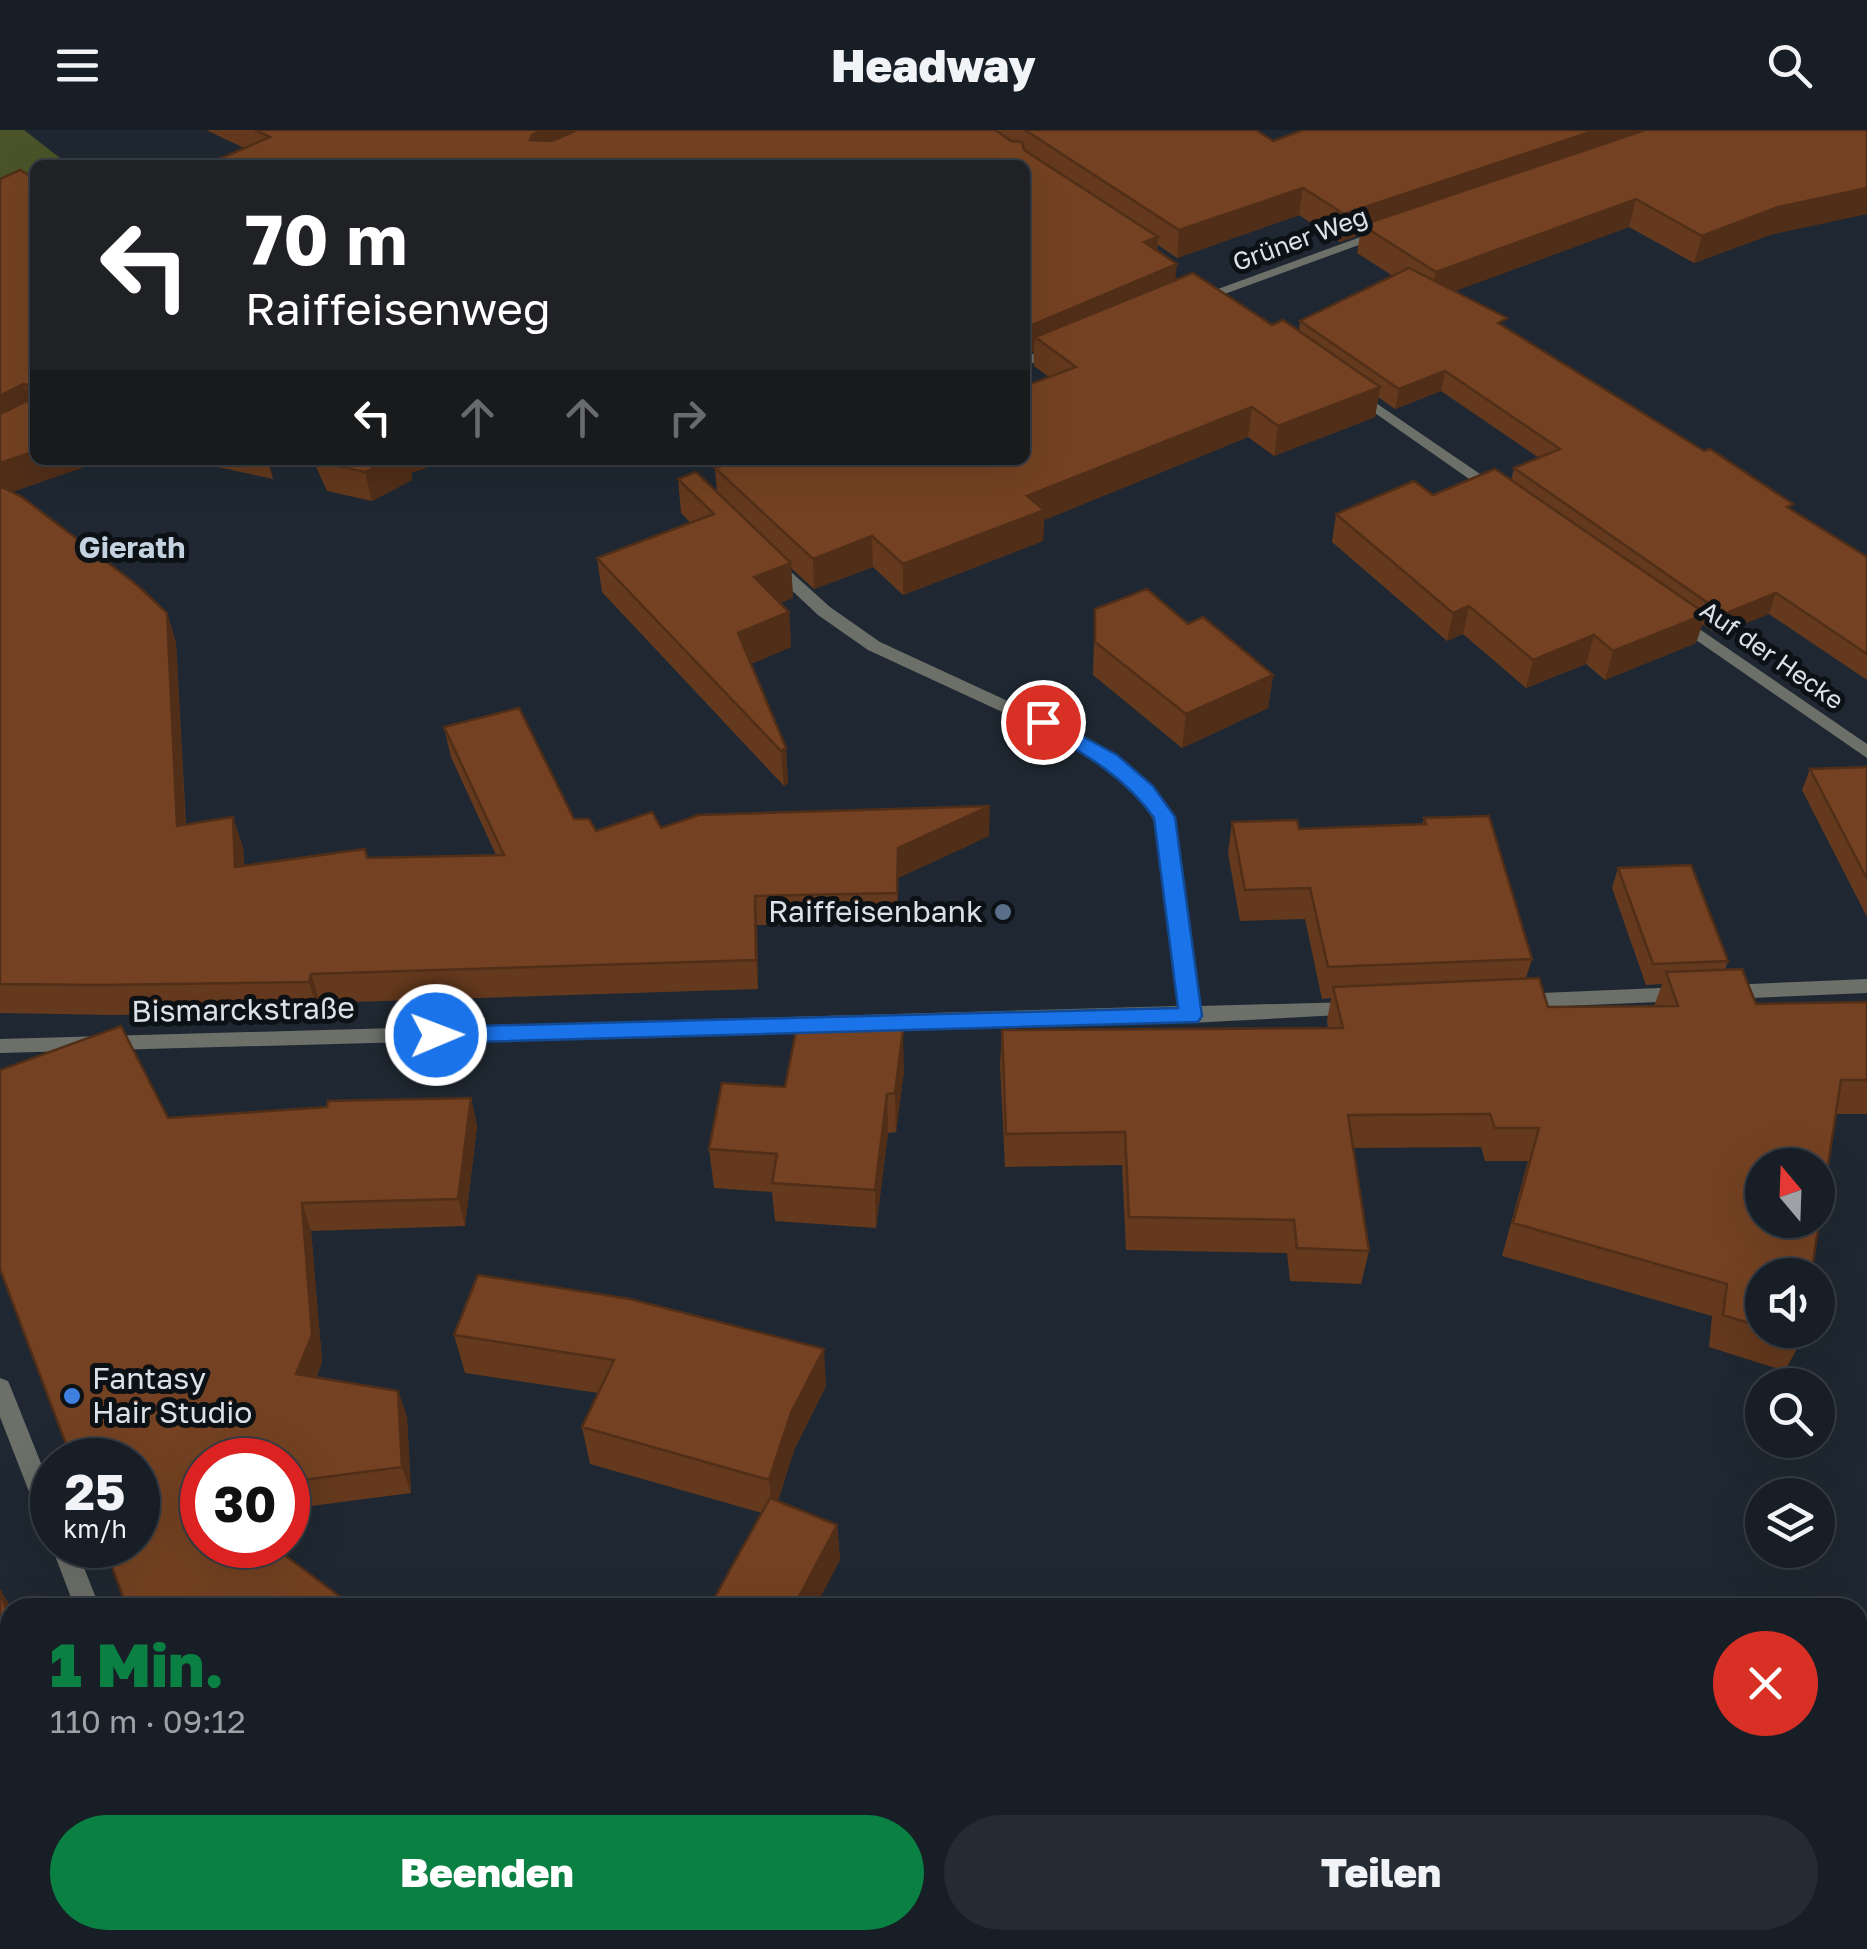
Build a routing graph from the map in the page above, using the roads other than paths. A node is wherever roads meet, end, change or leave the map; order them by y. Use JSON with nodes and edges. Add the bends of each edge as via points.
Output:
{"nodes":[{"id":1,"x":1398,"y":228,"type":"edge"},
{"id":2,"x":1210,"y":290,"type":"junction"},
{"id":3,"x":1188,"y":295,"type":"edge"},
{"id":4,"x":1231,"y":305,"type":"edge"},
{"id":5,"x":1079,"y":340,"type":"edge"},
{"id":6,"x":1030,"y":360,"type":"edge"},
{"id":7,"x":1345,"y":385,"type":"edge"},
{"id":8,"x":1508,"y":500,"type":"edge"},
{"id":9,"x":764,"y":556,"type":"edge"},
{"id":10,"x":1655,"y":603,"type":"edge"},
{"id":11,"x":1867,"y":752,"type":"edge"},
{"id":12,"x":1867,"y":986,"type":"edge"},
{"id":13,"x":1509,"y":1002,"type":"edge"},
{"id":14,"x":1370,"y":1008,"type":"edge"},
{"id":15,"x":1190,"y":1016,"type":"junction"},
{"id":16,"x":0,"y":1046,"type":"edge"},
{"id":17,"x":0,"y":1388,"type":"edge"},
{"id":18,"x":30,"y":1464,"type":"edge"},
{"id":19,"x":72,"y":1568,"type":"edge"},
{"id":20,"x":84,"y":1598,"type":"edge"}],
"edges":[{"from":1,"to":2,"type":"street","name":"Grüner Weg"},
{"from":2,"to":3,"type":"street"},
{"from":2,"to":4,"type":"street"},
{"from":5,"to":6,"type":"street"},
{"from":7,"to":8,"type":"street"},
{"from":9,"to":15,"type":"street","via":[[874,646],[1068,734],[1146,791],[1168,830]]},
{"from":10,"to":11,"type":"street","name":"Auf der Hecke"},
{"from":12,"to":13,"type":"street"},
{"from":14,"to":15,"type":"street","name":"Bismarckstraße"},
{"from":15,"to":16,"type":"street","name":"Bismarckstraße"},
{"from":17,"to":18,"type":"street"},
{"from":19,"to":20,"type":"street"}]}
